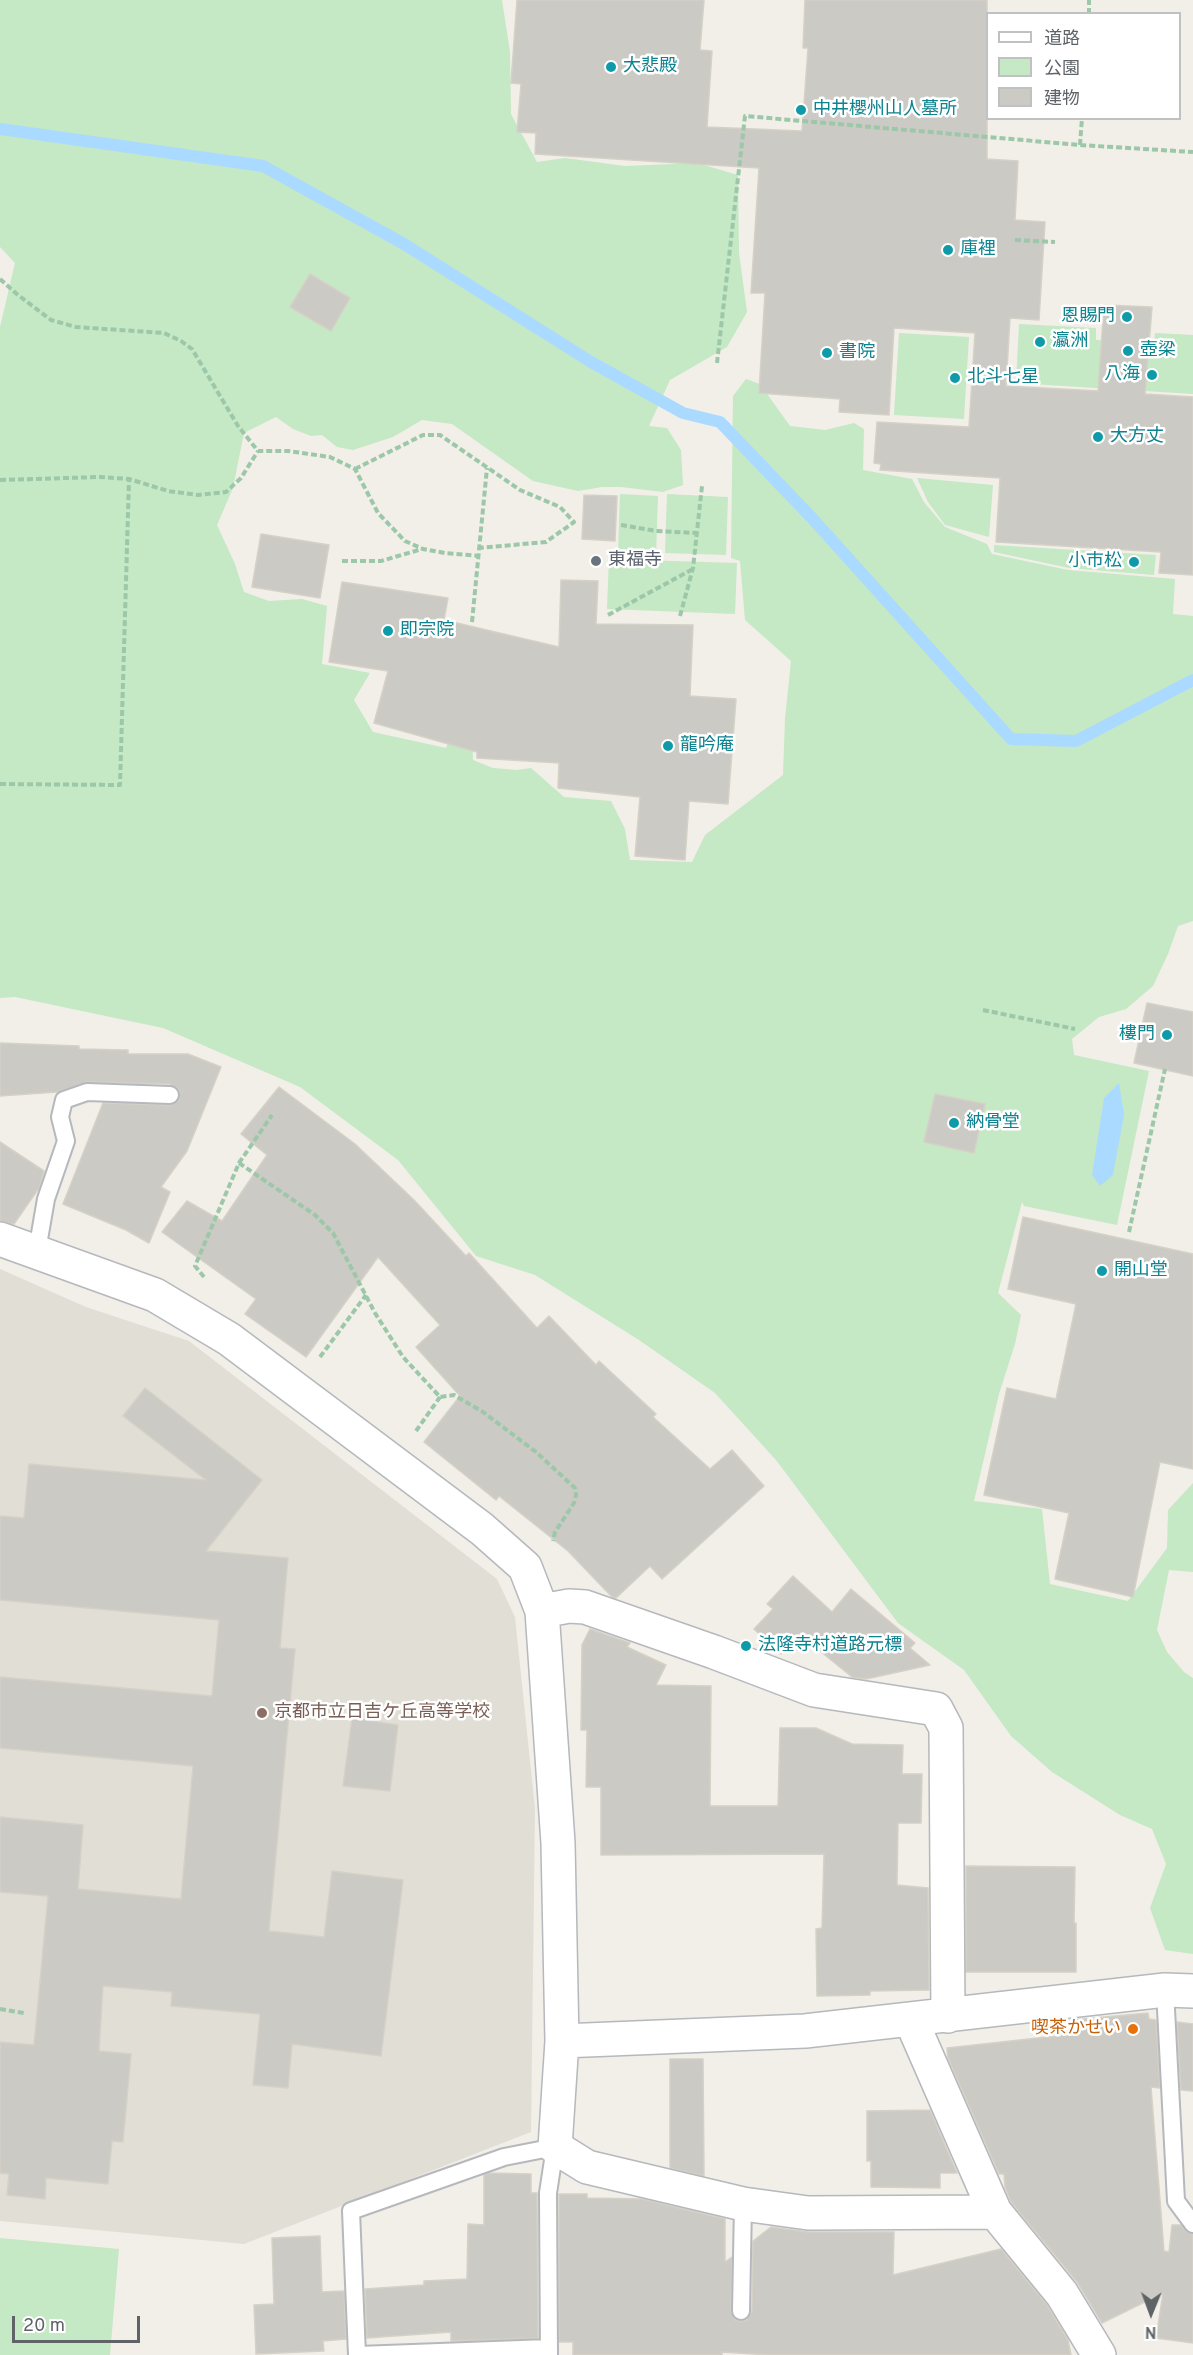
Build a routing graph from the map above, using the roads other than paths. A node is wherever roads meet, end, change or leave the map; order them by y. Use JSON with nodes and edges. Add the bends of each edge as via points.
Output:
{"nodes":[{"id":1,"x":170,"y":1095,"type":"dead end"},
{"id":2,"x":0,"y":1239,"type":"edge"},
{"id":3,"x":37,"y":1251,"type":"junction"},
{"id":4,"x":542,"y":1611,"type":"junction"},
{"id":5,"x":1179,"y":1991,"type":"edge"},
{"id":6,"x":948,"y":2016,"type":"junction"},
{"id":7,"x":910,"y":2020,"type":"junction"},
{"id":8,"x":562,"y":2041,"type":"junction"},
{"id":9,"x":555,"y":2147,"type":"junction"},
{"id":10,"x":743,"y":2204,"type":"junction"},
{"id":11,"x":995,"y":2212,"type":"junction"},
{"id":12,"x":1193,"y":2224,"type":"edge"},
{"id":13,"x":741,"y":2311,"type":"dead end"},
{"id":14,"x":548,"y":2351,"type":"edge"},
{"id":15,"x":357,"y":2355,"type":"edge"},
{"id":16,"x":1099,"y":2355,"type":"edge"}],
"edges":[{"from":1,"to":3,"type":"lane","via":[[87,1092],[64,1100],[60,1117],[66,1141],[46,1199]]},
{"from":2,"to":3,"type":"street"},
{"from":3,"to":4,"type":"street","via":[[155,1295],[229,1339],[482,1529],[525,1567]]},
{"from":4,"to":6,"type":"street","via":[[585,1607],[814,1689],[936,1709],[946,1728]]},
{"from":4,"to":8,"type":"street","via":[[558,1843]]},
{"from":5,"to":6,"type":"street"},
{"from":5,"to":12,"type":"lane","via":[[1176,2202]]},
{"from":6,"to":7,"type":"street"},
{"from":7,"to":8,"type":"street","via":[[805,2031]]},
{"from":7,"to":11,"type":"street"},
{"from":8,"to":9,"type":"street"},
{"from":9,"to":10,"type":"street","via":[[587,2167]]},
{"from":9,"to":14,"type":"lane","via":[[548,2193]]},
{"from":9,"to":15,"type":"lane","via":[[504,2157],[351,2211]]},
{"from":10,"to":11,"type":"street","via":[[808,2213]]},
{"from":10,"to":13,"type":"lane"},
{"from":11,"to":16,"type":"street","via":[[1062,2294]]},
{"from":14,"to":15,"type":"lane"}]}
